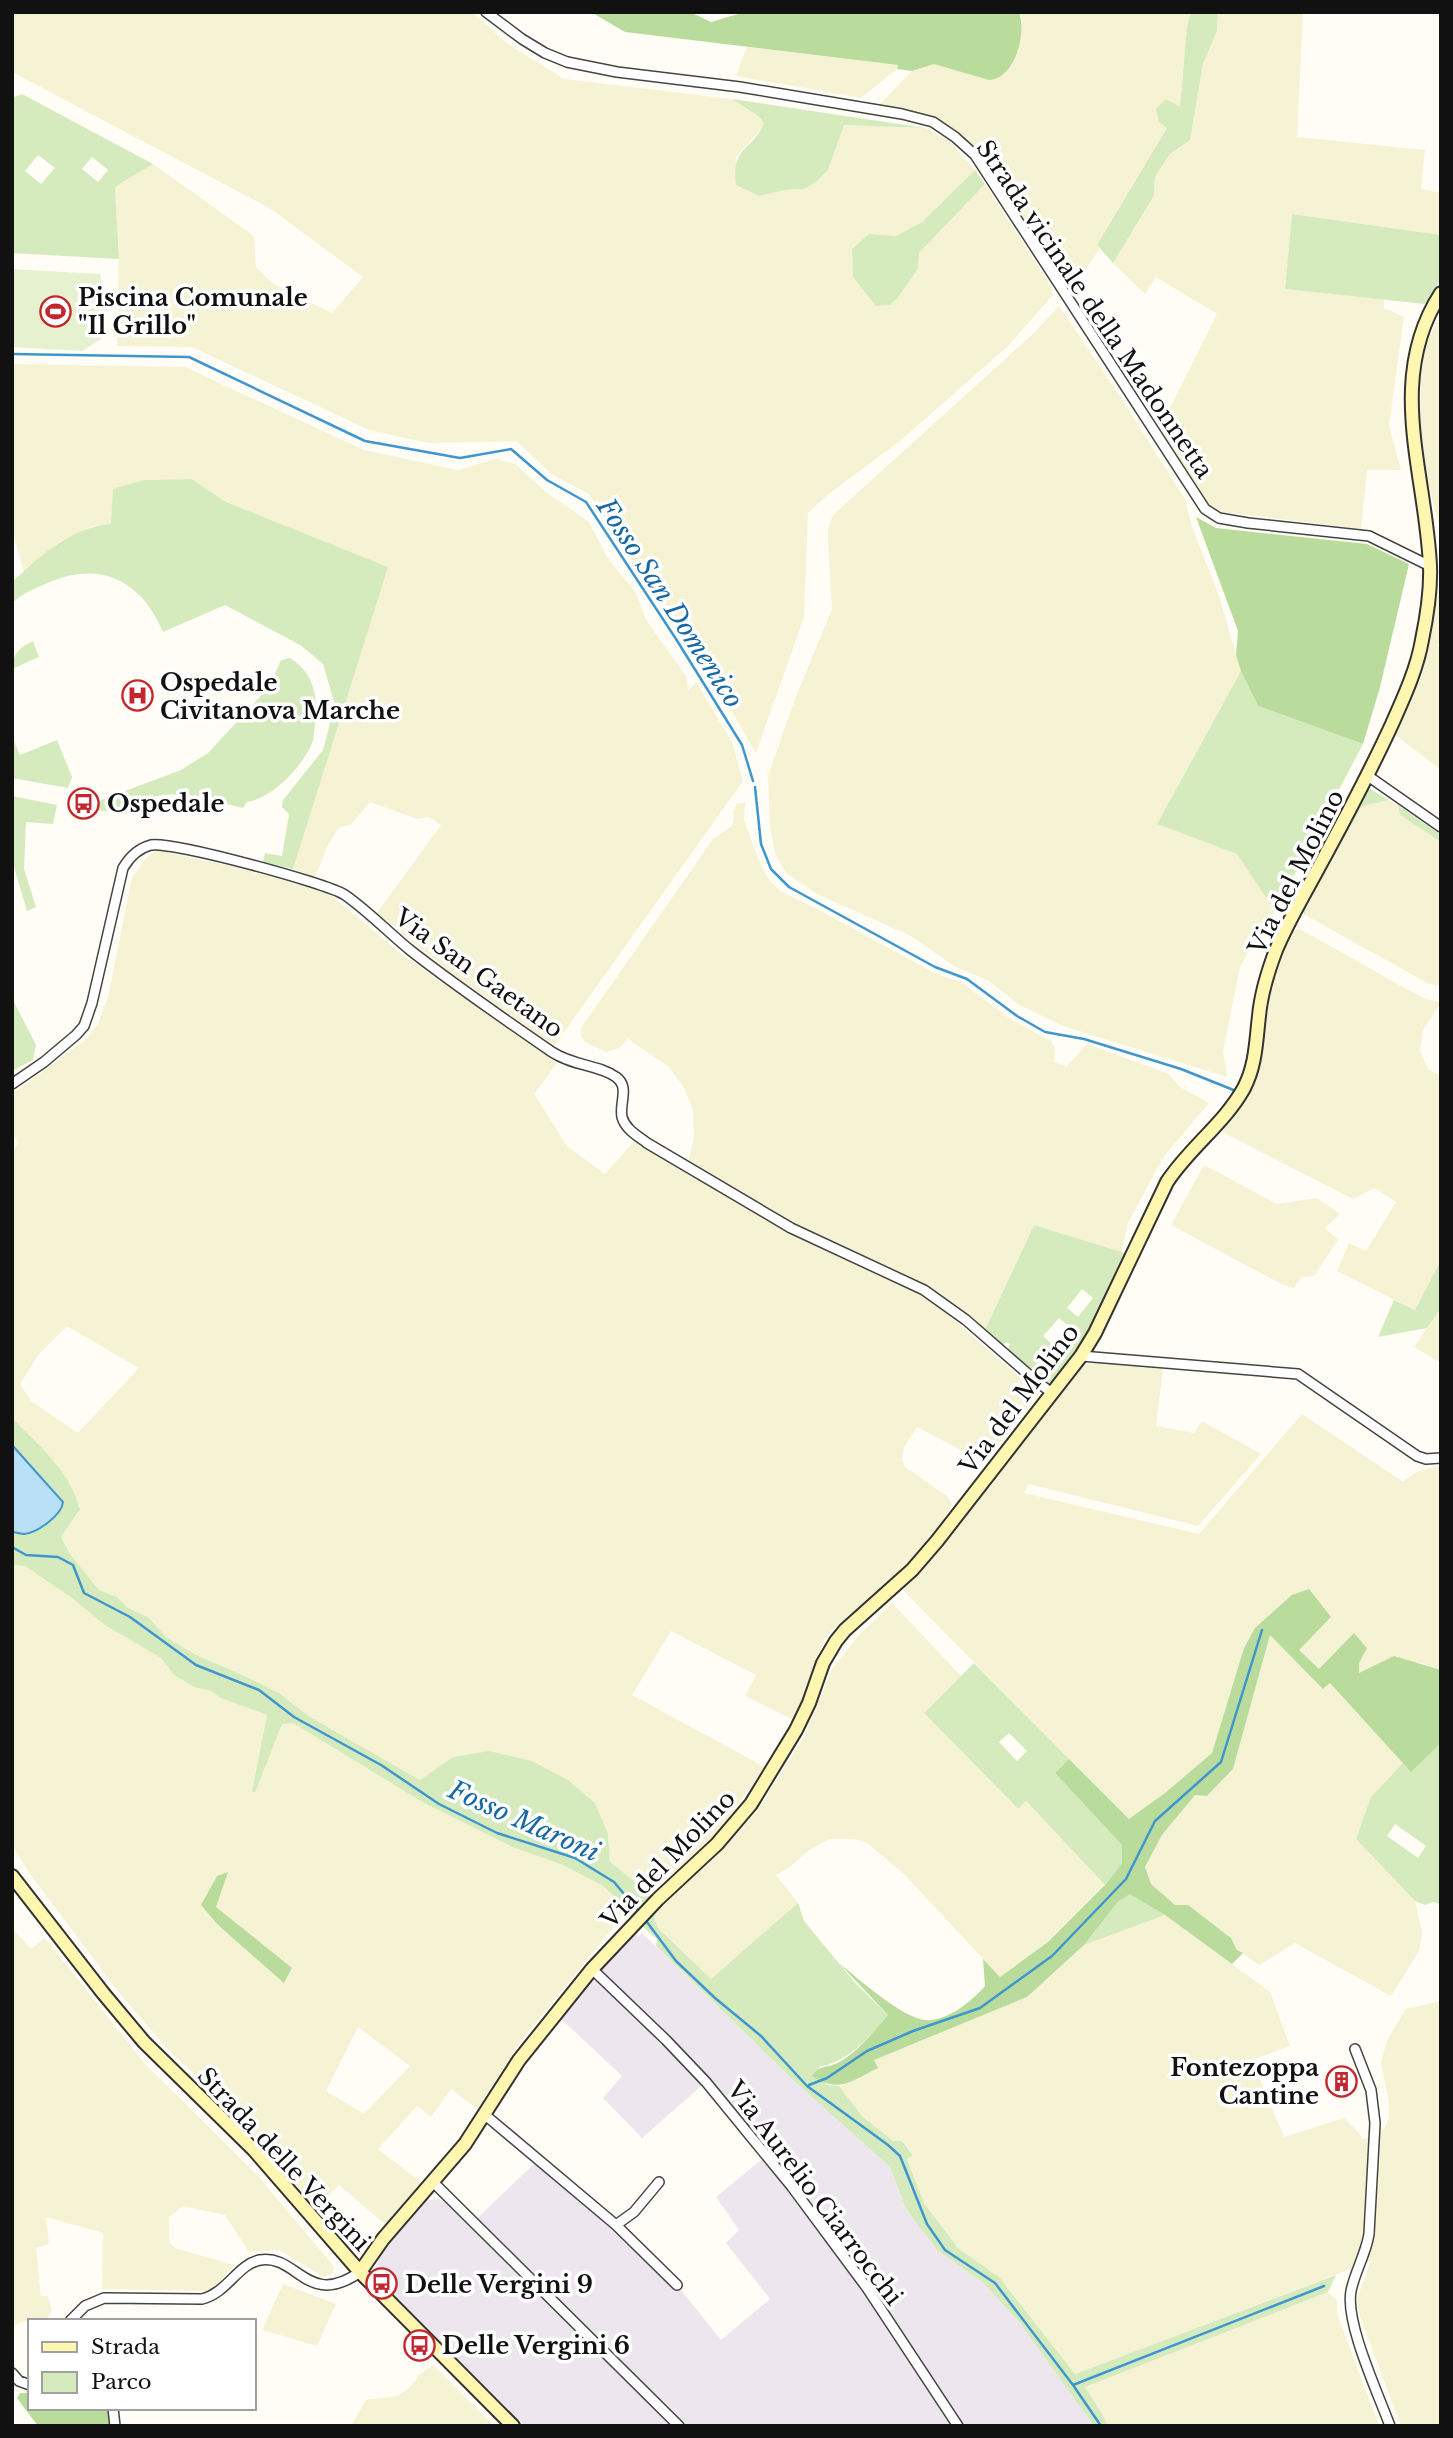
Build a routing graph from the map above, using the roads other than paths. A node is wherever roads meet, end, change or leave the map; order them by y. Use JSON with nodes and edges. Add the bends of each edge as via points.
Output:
{"nodes":[{"id":1,"x":486,"y":12,"type":"edge"},
{"id":2,"x":1441,"y":293,"type":"edge"},
{"id":3,"x":1430,"y":566,"type":"junction"},
{"id":4,"x":1368,"y":776,"type":"junction"},
{"id":5,"x":1441,"y":827,"type":"edge"},
{"id":6,"x":12,"y":1084,"type":"edge"},
{"id":7,"x":1081,"y":1356,"type":"junction"},
{"id":8,"x":1052,"y":1393,"type":"junction"},
{"id":9,"x":1441,"y":1458,"type":"edge"},
{"id":10,"x":12,"y":1876,"type":"edge"},
{"id":11,"x":592,"y":1969,"type":"junction"},
{"id":12,"x":1355,"y":2049,"type":"dead end"},
{"id":13,"x":484,"y":2114,"type":"junction"},
{"id":14,"x":433,"y":2182,"type":"junction"},
{"id":15,"x":659,"y":2182,"type":"dead end"},
{"id":16,"x":616,"y":2225,"type":"junction"},
{"id":17,"x":360,"y":2273,"type":"junction"},
{"id":18,"x":677,"y":2285,"type":"dead end"},
{"id":19,"x":72,"y":2319,"type":"edge"},
{"id":20,"x":12,"y":2373,"type":"edge"},
{"id":21,"x":28,"y":2384,"type":"edge"},
{"id":22,"x":513,"y":2426,"type":"edge"},
{"id":23,"x":678,"y":2426,"type":"edge"},
{"id":24,"x":958,"y":2426,"type":"edge"},
{"id":25,"x":1390,"y":2426,"type":"edge"}],
"edges":[{"from":1,"to":3,"type":"street","name":"Strada vicinale della Madonnetta","via":[[545,53],[590,68],[740,87],[933,122],[975,155],[1205,509],[1219,518],[1248,523],[1369,536]]},
{"from":2,"to":3,"type":"street","name":"Via del Molino","via":[[1415,349],[1411,379]]},
{"from":3,"to":4,"type":"street","name":"Via del Molino","via":[[1422,643]]},
{"from":4,"to":5,"type":"street"},
{"from":4,"to":7,"type":"street","name":"Via del Molino","via":[[1277,948],[1264,990],[1253,1065],[1244,1086],[1224,1118],[1181,1161],[1167,1182]]},
{"from":6,"to":8,"type":"street","name":"Via San Gaetano","via":[[84,1026],[124,868],[141,850],[159,845],[324,884],[345,895],[485,1006],[560,1057],[617,1078],[623,1088],[622,1116],[647,1143],[791,1228],[924,1290]]},
{"from":7,"to":8,"type":"street","name":"Via del Molino"},
{"from":7,"to":9,"type":"street","via":[[1298,1374],[1417,1455]]},
{"from":8,"to":11,"type":"street","name":"Via del Molino","via":[[912,1570],[835,1641],[796,1730],[751,1804]]},
{"from":10,"to":17,"type":"street","name":"Strada delle Vergini","via":[[123,2019],[254,2150]]},
{"from":11,"to":13,"type":"street","name":"Via del Molino","via":[[519,2060]]},
{"from":11,"to":24,"type":"street","name":"Via Aurelio Ciarrocchi","via":[[706,2082],[792,2186],[867,2288]]},
{"from":12,"to":25,"type":"street","via":[[1371,2090],[1376,2137],[1369,2234],[1349,2307]]},
{"from":13,"to":14,"type":"street","name":"Via del Molino"},
{"from":13,"to":16,"type":"street"},
{"from":14,"to":17,"type":"street","name":"Via del Molino"},
{"from":14,"to":23,"type":"street"},
{"from":15,"to":16,"type":"street"},
{"from":16,"to":18,"type":"street"},
{"from":17,"to":19,"type":"street","via":[[342,2283],[317,2284],[283,2265],[259,2260],[212,2297],[104,2298],[85,2306]]},
{"from":17,"to":22,"type":"street","name":"Strada delle Vergini"},
{"from":20,"to":21,"type":"street"}]}
